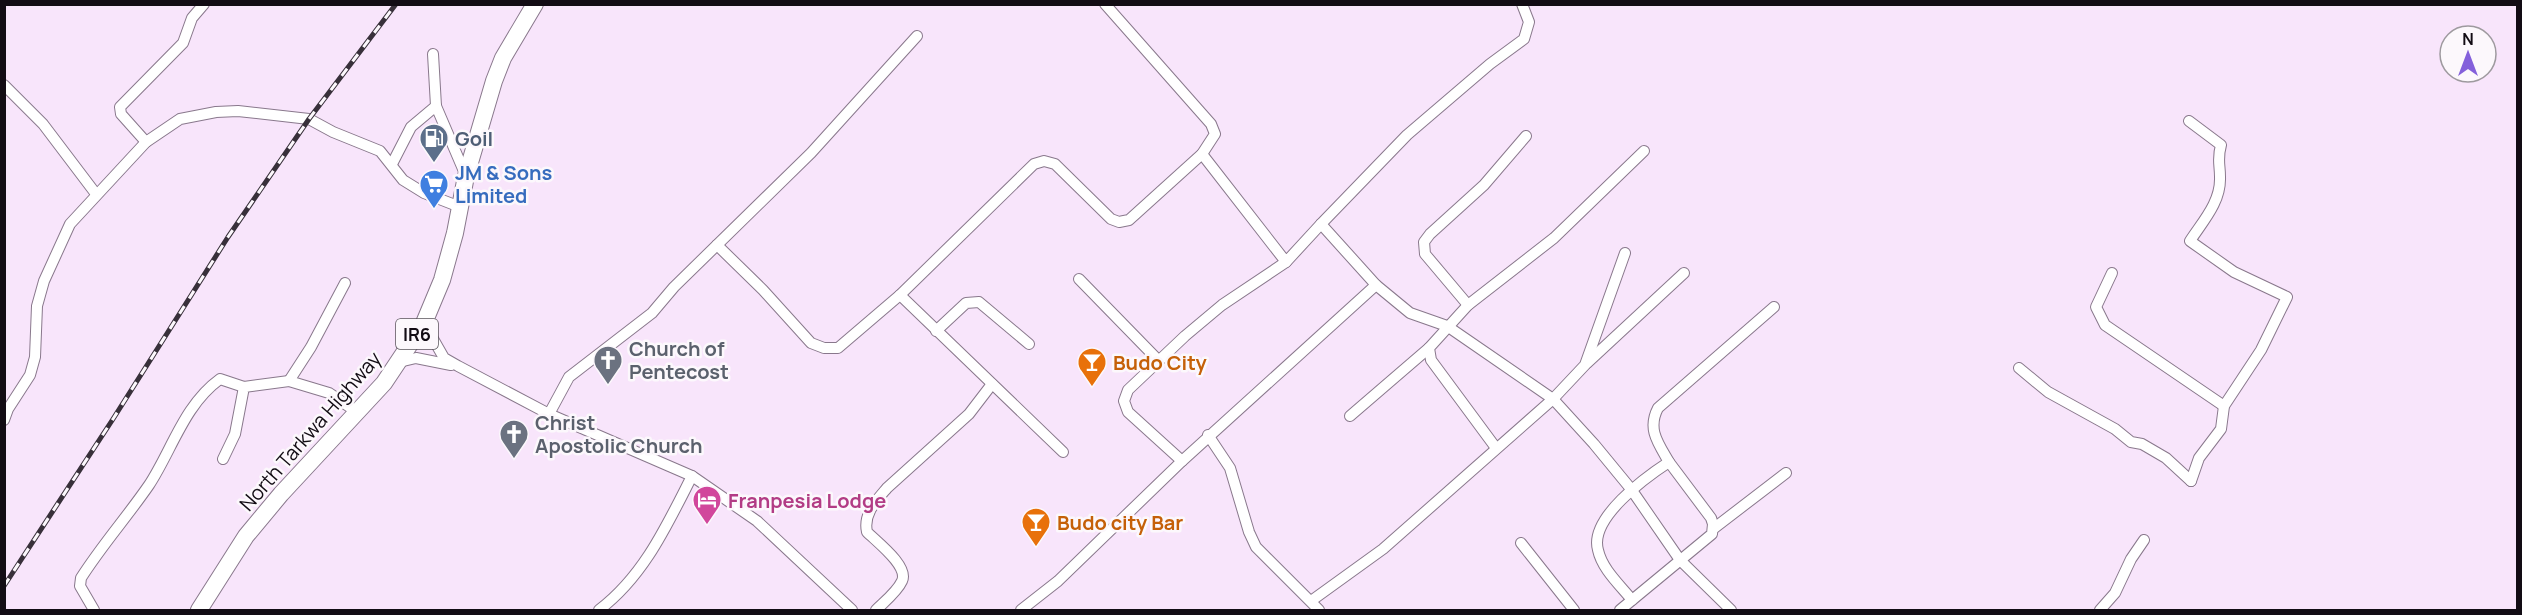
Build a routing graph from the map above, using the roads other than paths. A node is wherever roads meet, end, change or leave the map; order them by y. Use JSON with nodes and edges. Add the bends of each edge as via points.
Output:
{"nodes":[{"id":1,"x":204,"y":4,"type":"edge"},
{"id":2,"x":535,"y":4,"type":"edge"},
{"id":3,"x":1106,"y":4,"type":"edge"},
{"id":4,"x":1522,"y":4,"type":"edge"},
{"id":5,"x":918,"y":36,"type":"dead end"},
{"id":6,"x":433,"y":54,"type":"dead end"},
{"id":7,"x":4,"y":85,"type":"edge"},
{"id":8,"x":436,"y":106,"type":"junction"},
{"id":9,"x":2189,"y":121,"type":"dead end"},
{"id":10,"x":1526,"y":136,"type":"dead end"},
{"id":11,"x":146,"y":142,"type":"junction"},
{"id":12,"x":1644,"y":151,"type":"dead end"},
{"id":13,"x":1202,"y":154,"type":"junction"},
{"id":14,"x":392,"y":164,"type":"junction"},
{"id":15,"x":466,"y":176,"type":"junction"},
{"id":16,"x":96,"y":194,"type":"junction"},
{"id":17,"x":460,"y":207,"type":"junction"},
{"id":18,"x":1321,"y":224,"type":"junction"},
{"id":19,"x":717,"y":245,"type":"junction"},
{"id":20,"x":1626,"y":253,"type":"dead end"},
{"id":21,"x":1286,"y":262,"type":"junction"},
{"id":22,"x":1684,"y":273,"type":"dead end"},
{"id":23,"x":2112,"y":273,"type":"dead end"},
{"id":24,"x":1079,"y":279,"type":"dead end"},
{"id":25,"x":345,"y":283,"type":"dead end"},
{"id":26,"x":1376,"y":285,"type":"junction"},
{"id":27,"x":900,"y":296,"type":"junction"},
{"id":28,"x":1468,"y":305,"type":"junction"},
{"id":29,"x":1774,"y":307,"type":"dead end"},
{"id":30,"x":424,"y":323,"type":"junction"},
{"id":31,"x":1447,"y":326,"type":"junction"},
{"id":32,"x":936,"y":330,"type":"junction"},
{"id":33,"x":1029,"y":344,"type":"dead end"},
{"id":34,"x":1429,"y":348,"type":"junction"},
{"id":35,"x":1159,"y":361,"type":"junction"},
{"id":36,"x":399,"y":362,"type":"junction"},
{"id":37,"x":1585,"y":365,"type":"junction"},
{"id":38,"x":458,"y":366,"type":"junction"},
{"id":39,"x":2019,"y":368,"type":"dead end"},
{"id":40,"x":289,"y":381,"type":"junction"},
{"id":41,"x":992,"y":384,"type":"junction"},
{"id":42,"x":244,"y":387,"type":"junction"},
{"id":43,"x":1553,"y":399,"type":"junction"},
{"id":44,"x":2224,"y":406,"type":"junction"},
{"id":45,"x":357,"y":412,"type":"junction"},
{"id":46,"x":549,"y":414,"type":"junction"},
{"id":47,"x":1350,"y":416,"type":"dead end"},
{"id":48,"x":4,"y":420,"type":"edge"},
{"id":49,"x":1208,"y":435,"type":"junction"},
{"id":50,"x":1496,"y":448,"type":"junction"},
{"id":51,"x":1063,"y":452,"type":"dead end"},
{"id":52,"x":223,"y":459,"type":"dead end"},
{"id":53,"x":1182,"y":461,"type":"junction"},
{"id":54,"x":1669,"y":462,"type":"junction"},
{"id":55,"x":1786,"y":473,"type":"dead end"},
{"id":56,"x":692,"y":476,"type":"junction"},
{"id":57,"x":1631,"y":489,"type":"junction"},
{"id":58,"x":1713,"y":529,"type":"junction"},
{"id":59,"x":2144,"y":540,"type":"dead end"},
{"id":60,"x":1521,"y":543,"type":"dead end"},
{"id":61,"x":1680,"y":560,"type":"junction"},
{"id":62,"x":1632,"y":600,"type":"junction"},
{"id":63,"x":1311,"y":601,"type":"junction"},
{"id":64,"x":94,"y":610,"type":"edge"},
{"id":65,"x":200,"y":610,"type":"edge"},
{"id":66,"x":599,"y":610,"type":"edge"},
{"id":67,"x":852,"y":610,"type":"edge"},
{"id":68,"x":876,"y":610,"type":"edge"},
{"id":69,"x":1021,"y":610,"type":"edge"},
{"id":70,"x":1319,"y":610,"type":"edge"},
{"id":71,"x":1574,"y":610,"type":"edge"},
{"id":72,"x":1620,"y":610,"type":"edge"},
{"id":73,"x":1731,"y":610,"type":"edge"},
{"id":74,"x":2100,"y":610,"type":"edge"}],
"edges":[{"from":1,"to":11,"type":"street","via":[[192,18],[183,43],[120,107],[121,114]]},
{"from":2,"to":15,"type":"main road","name":"North Tarkwa Highway","number":"IR6","via":[[503,58]]},
{"from":3,"to":13,"type":"street","via":[[1211,124],[1215,134]]},
{"from":4,"to":18,"type":"street","via":[[1529,22],[1524,39],[1407,135]]},
{"from":5,"to":19,"type":"street","via":[[811,153]]},
{"from":6,"to":8,"type":"street"},
{"from":7,"to":16,"type":"street","via":[[43,124]]},
{"from":8,"to":14,"type":"street","via":[[411,128]]},
{"from":8,"to":15,"type":"street"},
{"from":9,"to":44,"type":"street","via":[[2221,145],[2217,161],[2221,177],[2218,195],[2190,240],[2235,273],[2287,297],[2261,350]]},
{"from":10,"to":28,"type":"street","via":[[1484,185],[1424,242],[1425,254]]},
{"from":11,"to":14,"type":"street","via":[[180,119],[216,112],[300,116],[380,151]]},
{"from":11,"to":16,"type":"street"},
{"from":12,"to":28,"type":"street","via":[[1554,238]]},
{"from":13,"to":21,"type":"street"},
{"from":13,"to":27,"type":"street","via":[[1129,220],[1119,222],[1111,219],[1055,164],[1034,164]]},
{"from":14,"to":17,"type":"street","via":[[403,180]]},
{"from":15,"to":17,"type":"main road","name":"North Tarkwa Highway","number":"IR6"},
{"from":16,"to":48,"type":"street","via":[[70,224],[44,281],[37,306],[30,375]]},
{"from":17,"to":30,"type":"main road","name":"North Tarkwa Highway","number":"IR6","via":[[442,280]]},
{"from":18,"to":21,"type":"street"},
{"from":18,"to":26,"type":"street"},
{"from":19,"to":27,"type":"street","via":[[811,343],[824,348],[838,348]]},
{"from":19,"to":46,"type":"street","via":[[652,313],[568,377]]},
{"from":20,"to":37,"type":"street"},
{"from":21,"to":35,"type":"street","via":[[1222,305]]},
{"from":22,"to":37,"type":"street"},
{"from":23,"to":44,"type":"street","via":[[2096,307],[2105,325]]},
{"from":24,"to":35,"type":"street"},
{"from":25,"to":40,"type":"street"},
{"from":26,"to":31,"type":"street","via":[[1410,313]]},
{"from":26,"to":49,"type":"street"},
{"from":27,"to":32,"type":"street"},
{"from":28,"to":31,"type":"street"},
{"from":29,"to":54,"type":"street","via":[[1658,408],[1652,420],[1654,435]]},
{"from":30,"to":36,"type":"main road","name":"North Tarkwa Highway","number":"IR6"},
{"from":30,"to":38,"type":"street","via":[[444,358]]},
{"from":31,"to":34,"type":"street"},
{"from":31,"to":43,"type":"street"},
{"from":32,"to":33,"type":"street","via":[[966,303],[979,302]]},
{"from":32,"to":41,"type":"street"},
{"from":34,"to":47,"type":"street"},
{"from":34,"to":50,"type":"street","via":[[1431,360]]},
{"from":35,"to":53,"type":"street","via":[[1128,390],[1124,401],[1128,412]]},
{"from":36,"to":38,"type":"street","via":[[416,358]]},
{"from":36,"to":45,"type":"main road","name":"North Tarkwa Highway","number":"IR6"},
{"from":37,"to":43,"type":"street"},
{"from":38,"to":46,"type":"street"},
{"from":39,"to":44,"type":"street","via":[[2048,392],[2131,442],[2166,458],[2191,481],[2199,458],[2221,429]]},
{"from":40,"to":42,"type":"street"},
{"from":40,"to":45,"type":"street","via":[[329,393]]},
{"from":41,"to":51,"type":"street"},
{"from":41,"to":68,"type":"street","via":[[969,414],[887,488],[871,509],[865,524],[867,532],[902,567],[904,575],[902,583]]},
{"from":42,"to":52,"type":"street","via":[[236,434]]},
{"from":42,"to":64,"type":"street","via":[[220,379],[181,424],[150,483],[81,578],[80,586]]},
{"from":43,"to":50,"type":"street"},
{"from":43,"to":57,"type":"street"},
{"from":45,"to":65,"type":"main road","name":"North Tarkwa Highway","number":"IR6","via":[[246,536]]},
{"from":46,"to":56,"type":"street"},
{"from":49,"to":53,"type":"street"},
{"from":49,"to":63,"type":"street","via":[[1230,468],[1256,547]]},
{"from":50,"to":63,"type":"street","via":[[1383,549]]},
{"from":53,"to":69,"type":"street","via":[[1058,581]]},
{"from":54,"to":57,"type":"street"},
{"from":54,"to":58,"type":"street","via":[[1711,518]]},
{"from":55,"to":58,"type":"street"},
{"from":56,"to":66,"type":"street","via":[[653,553]]},
{"from":56,"to":67,"type":"street","via":[[757,521]]},
{"from":57,"to":61,"type":"street"},
{"from":57,"to":62,"type":"street","via":[[1605,522],[1597,548],[1603,563]]},
{"from":58,"to":61,"type":"street"},
{"from":59,"to":74,"type":"street","via":[[2115,593]]},
{"from":60,"to":71,"type":"street"},
{"from":61,"to":62,"type":"street"},
{"from":61,"to":73,"type":"street"},
{"from":62,"to":72,"type":"street"},
{"from":63,"to":70,"type":"street"}]}
